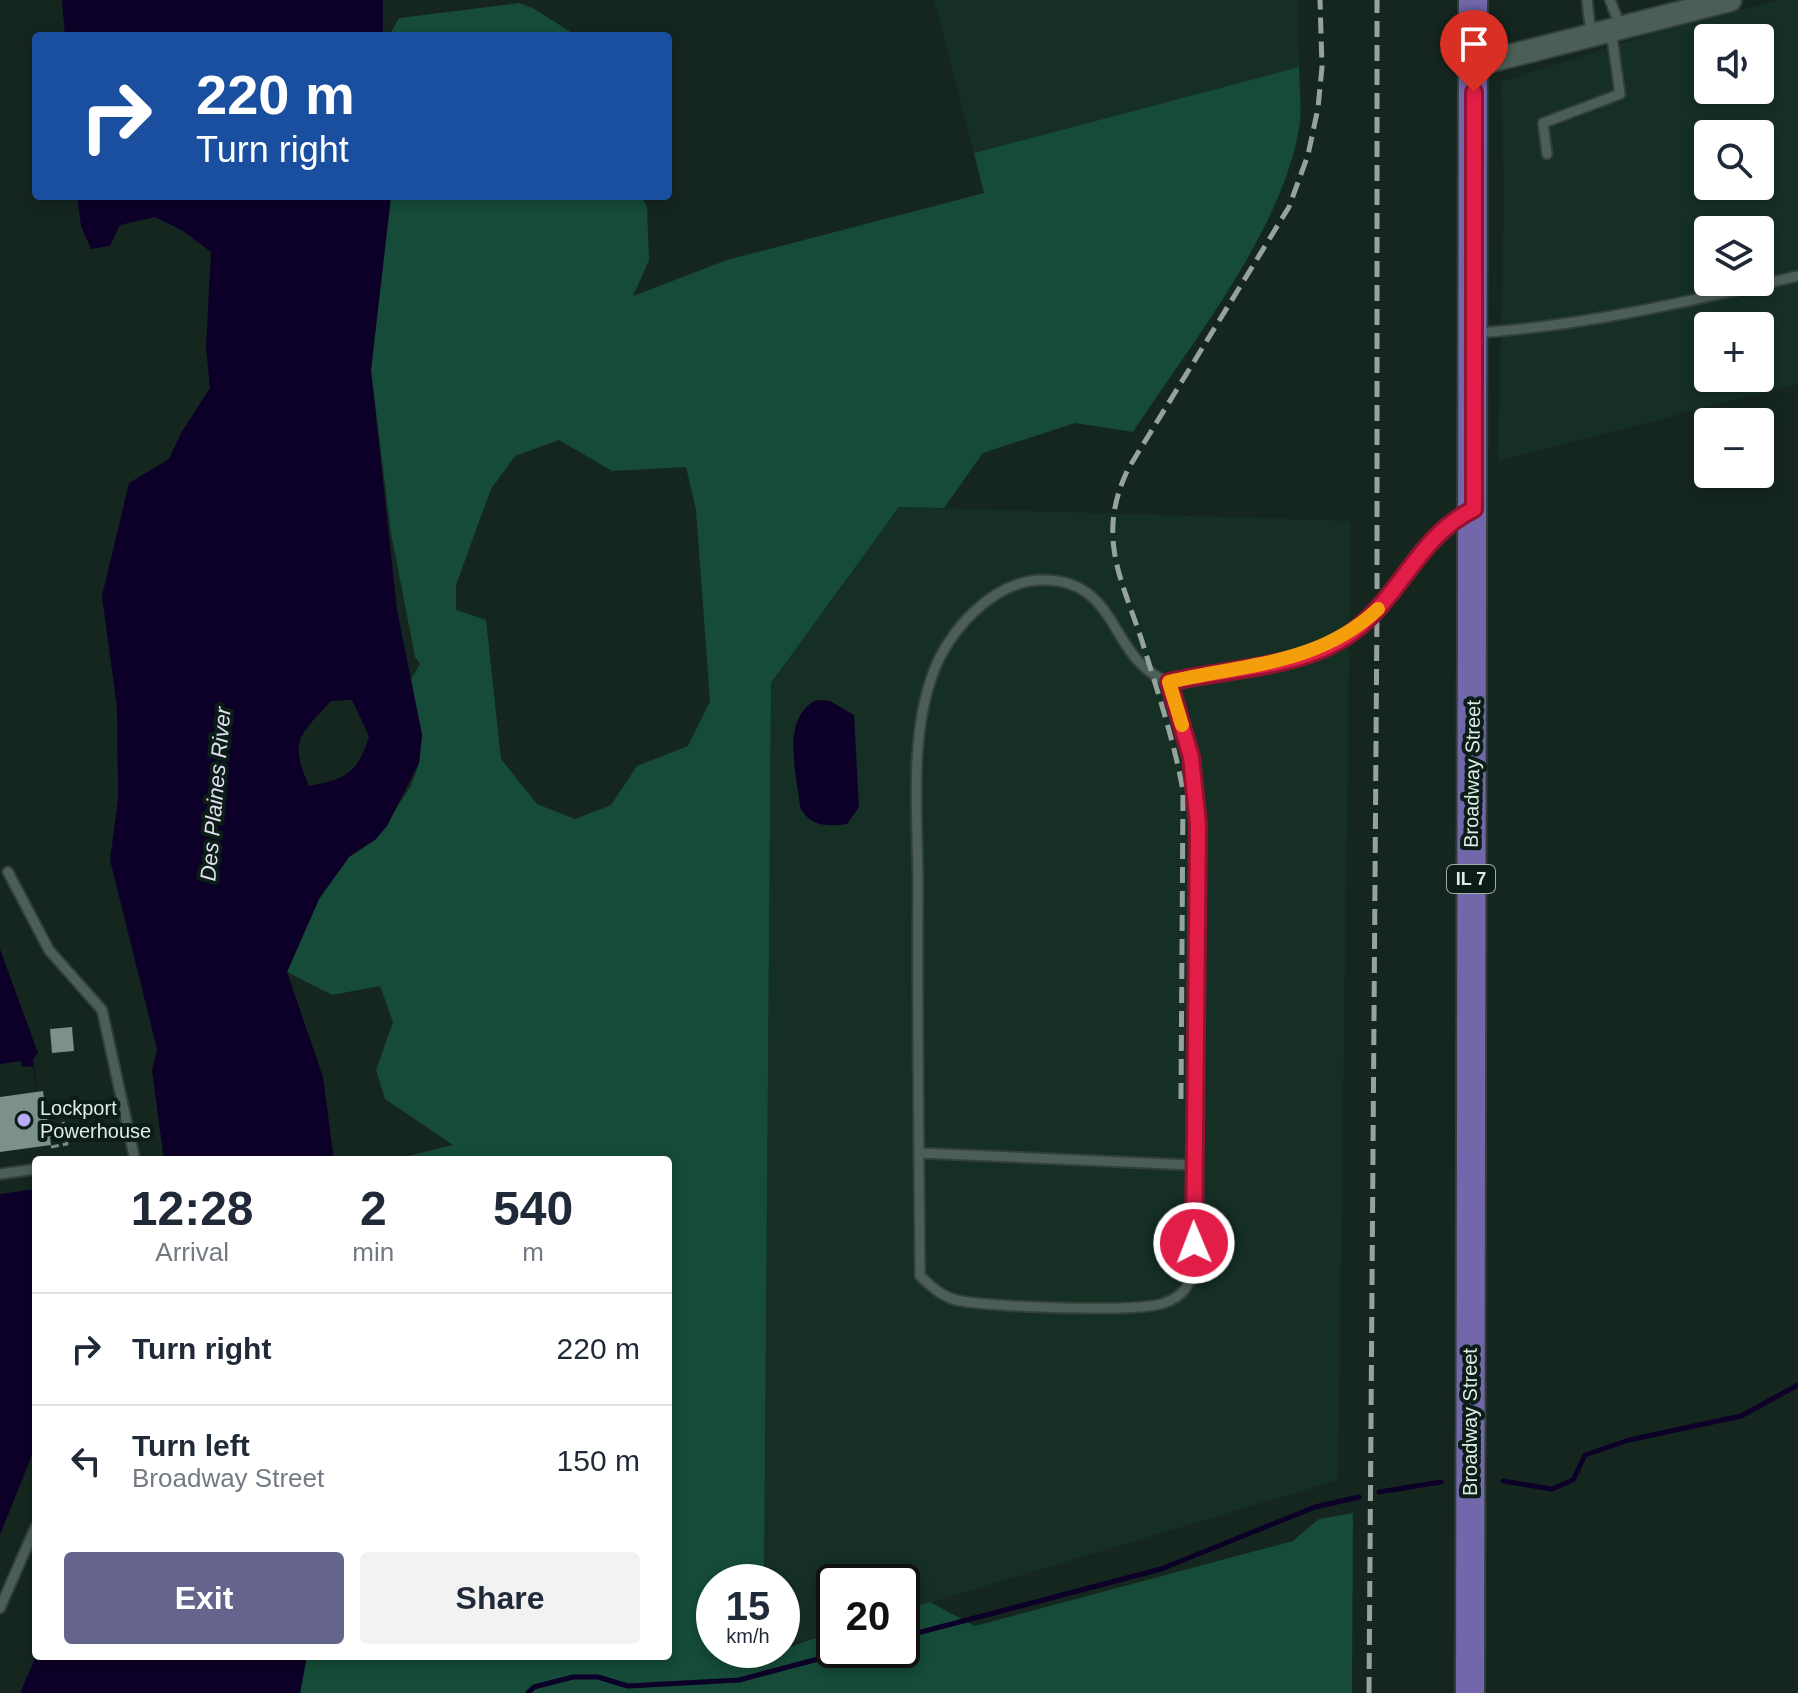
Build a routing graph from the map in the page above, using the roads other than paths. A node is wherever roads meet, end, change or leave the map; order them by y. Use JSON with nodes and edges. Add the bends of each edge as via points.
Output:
{"nodes":[{"id":1,"x":1473,"y":0,"type":"edge"},
{"id":2,"x":1587,"y":0,"type":"edge"},
{"id":3,"x":1610,"y":0,"type":"edge"},
{"id":4,"x":1730,"y":0,"type":"edge"},
{"id":5,"x":1607,"y":31,"type":"junction"},
{"id":6,"x":1474,"y":65,"type":"junction"},
{"id":7,"x":1547,"y":154,"type":"dead end"},
{"id":8,"x":1798,"y":276,"type":"edge"},
{"id":9,"x":1474,"y":333,"type":"junction"},
{"id":10,"x":1474,"y":509,"type":"junction"},
{"id":11,"x":1169,"y":682,"type":"junction"},
{"id":12,"x":8,"y":872,"type":"dead end"},
{"id":13,"x":919,"y":1153,"type":"junction"},
{"id":14,"x":134,"y":1156,"type":"edge"},
{"id":15,"x":1193,"y":1165,"type":"junction"},
{"id":16,"x":32,"y":1170,"type":"edge"},
{"id":17,"x":0,"y":1174,"type":"edge"},
{"id":18,"x":32,"y":1535,"type":"edge"},
{"id":19,"x":0,"y":1608,"type":"edge"},
{"id":20,"x":1470,"y":1693,"type":"edge"}],
"edges":[{"from":1,"to":6,"type":"main road","name":"Broadway Street","number":"IL 7"},
{"from":2,"to":5,"type":"lane"},
{"from":3,"to":5,"type":"lane"},
{"from":4,"to":5,"type":"street"},
{"from":5,"to":6,"type":"street"},
{"from":5,"to":7,"type":"lane","via":[[1620,94],[1543,123]]},
{"from":6,"to":9,"type":"main road","name":"Broadway Street","number":"IL 7"},
{"from":8,"to":9,"type":"lane","via":[[1615,314]]},
{"from":9,"to":10,"type":"main road","name":"Broadway Street","number":"IL 7"},
{"from":10,"to":11,"type":"lane","via":[[1431,538],[1397,589],[1340,640],[1291,658]]},
{"from":10,"to":20,"type":"main road","name":"Broadway Street","number":"IL 7"},
{"from":11,"to":13,"type":"lane","via":[[1136,663],[1096,598],[1056,580],[1026,581],[1004,591],[961,624],[944,648],[924,701],[920,740]]},
{"from":11,"to":15,"type":"lane","via":[[1191,757],[1198,824]]},
{"from":12,"to":14,"type":"lane","via":[[49,950],[102,1010]]},
{"from":13,"to":15,"type":"lane"},
{"from":13,"to":15,"type":"lane","via":[[920,1276],[957,1300],[1018,1306],[1155,1306],[1185,1291],[1194,1268]]},
{"from":16,"to":17,"type":"lane"},
{"from":18,"to":19,"type":"lane"}]}
